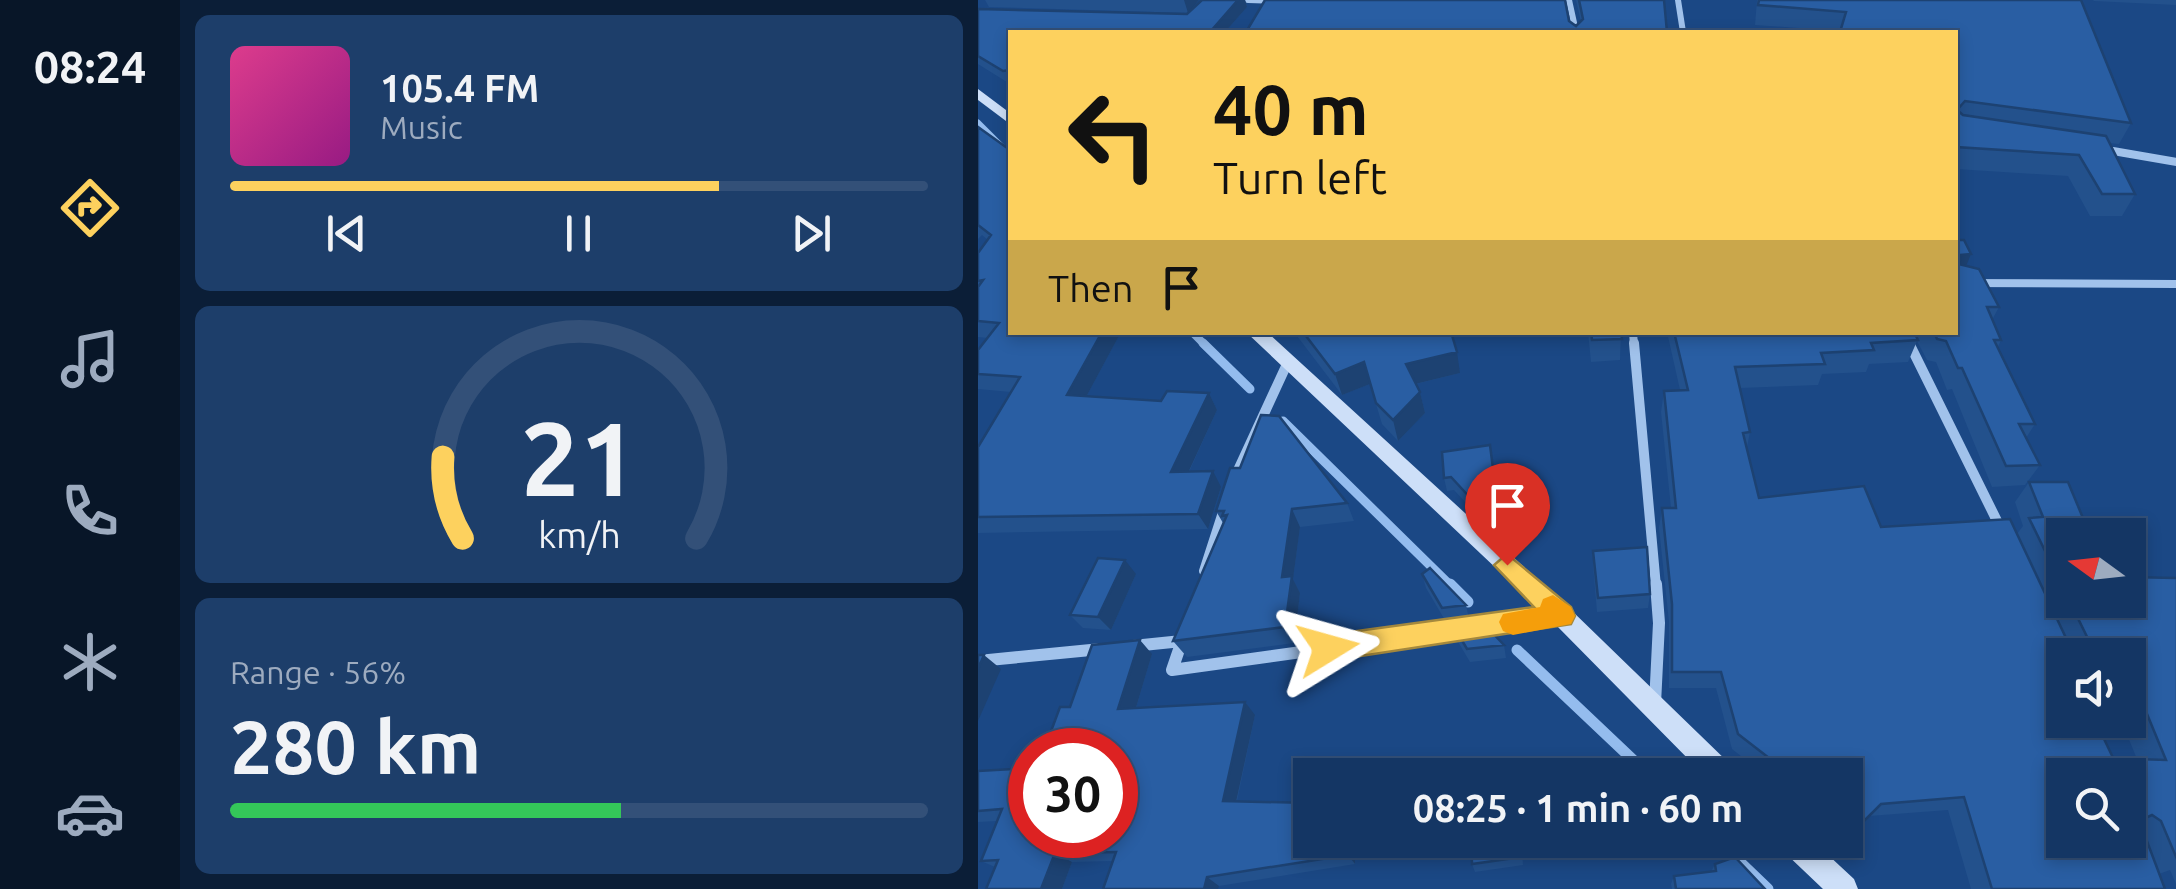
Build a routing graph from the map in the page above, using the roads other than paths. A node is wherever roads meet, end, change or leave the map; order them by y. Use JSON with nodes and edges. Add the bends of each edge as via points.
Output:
{"nodes":[{"id":1,"x":1248,"y":0,"type":"edge"},
{"id":2,"x":1568,"y":0,"type":"edge"},
{"id":3,"x":1678,"y":0,"type":"edge"},
{"id":4,"x":1290,"y":1,"type":"edge"},
{"id":5,"x":1576,"y":30,"type":"edge"},
{"id":6,"x":1683,"y":30,"type":"edge"},
{"id":7,"x":978,"y":93,"type":"edge"},
{"id":8,"x":1008,"y":118,"type":"edge"},
{"id":9,"x":2096,"y":148,"type":"edge"},
{"id":10,"x":2176,"y":162,"type":"edge"},
{"id":11,"x":1958,"y":283,"type":"edge"},
{"id":12,"x":2176,"y":284,"type":"edge"},
{"id":13,"x":1258,"y":335,"type":"edge"},
{"id":14,"x":1632,"y":335,"type":"edge"},
{"id":15,"x":1905,"y":335,"type":"edge"},
{"id":16,"x":1287,"y":364,"type":"junction"},
{"id":17,"x":2010,"y":548,"type":"edge"},
{"id":18,"x":1200,"y":585,"type":"edge"},
{"id":19,"x":1562,"y":616,"type":"junction"},
{"id":20,"x":1188,"y":622,"type":"edge"},
{"id":21,"x":1182,"y":641,"type":"junction"},
{"id":22,"x":1126,"y":647,"type":"edge"},
{"id":23,"x":1108,"y":648,"type":"edge"},
{"id":24,"x":978,"y":662,"type":"edge"},
{"id":25,"x":1654,"y":710,"type":"junction"},
{"id":26,"x":1705,"y":758,"type":"edge"},
{"id":27,"x":1811,"y":858,"type":"edge"},
{"id":28,"x":1844,"y":889,"type":"edge"}],
"edges":[{"from":1,"to":4,"type":"street"},
{"from":2,"to":5,"type":"street"},
{"from":3,"to":6,"type":"street"},
{"from":7,"to":8,"type":"main road"},
{"from":9,"to":10,"type":"street"},
{"from":11,"to":12,"type":"street"},
{"from":13,"to":16,"type":"main road"},
{"from":14,"to":25,"type":"street","via":[[1659,623]]},
{"from":15,"to":17,"type":"street"},
{"from":16,"to":18,"type":"street","via":[[1241,454]]},
{"from":16,"to":19,"type":"main road"},
{"from":19,"to":21,"type":"street","via":[[1172,670]]},
{"from":19,"to":25,"type":"main road"},
{"from":20,"to":21,"type":"street"},
{"from":21,"to":22,"type":"street"},
{"from":23,"to":24,"type":"street"},
{"from":25,"to":26,"type":"main road"},
{"from":27,"to":28,"type":"main road"}]}
